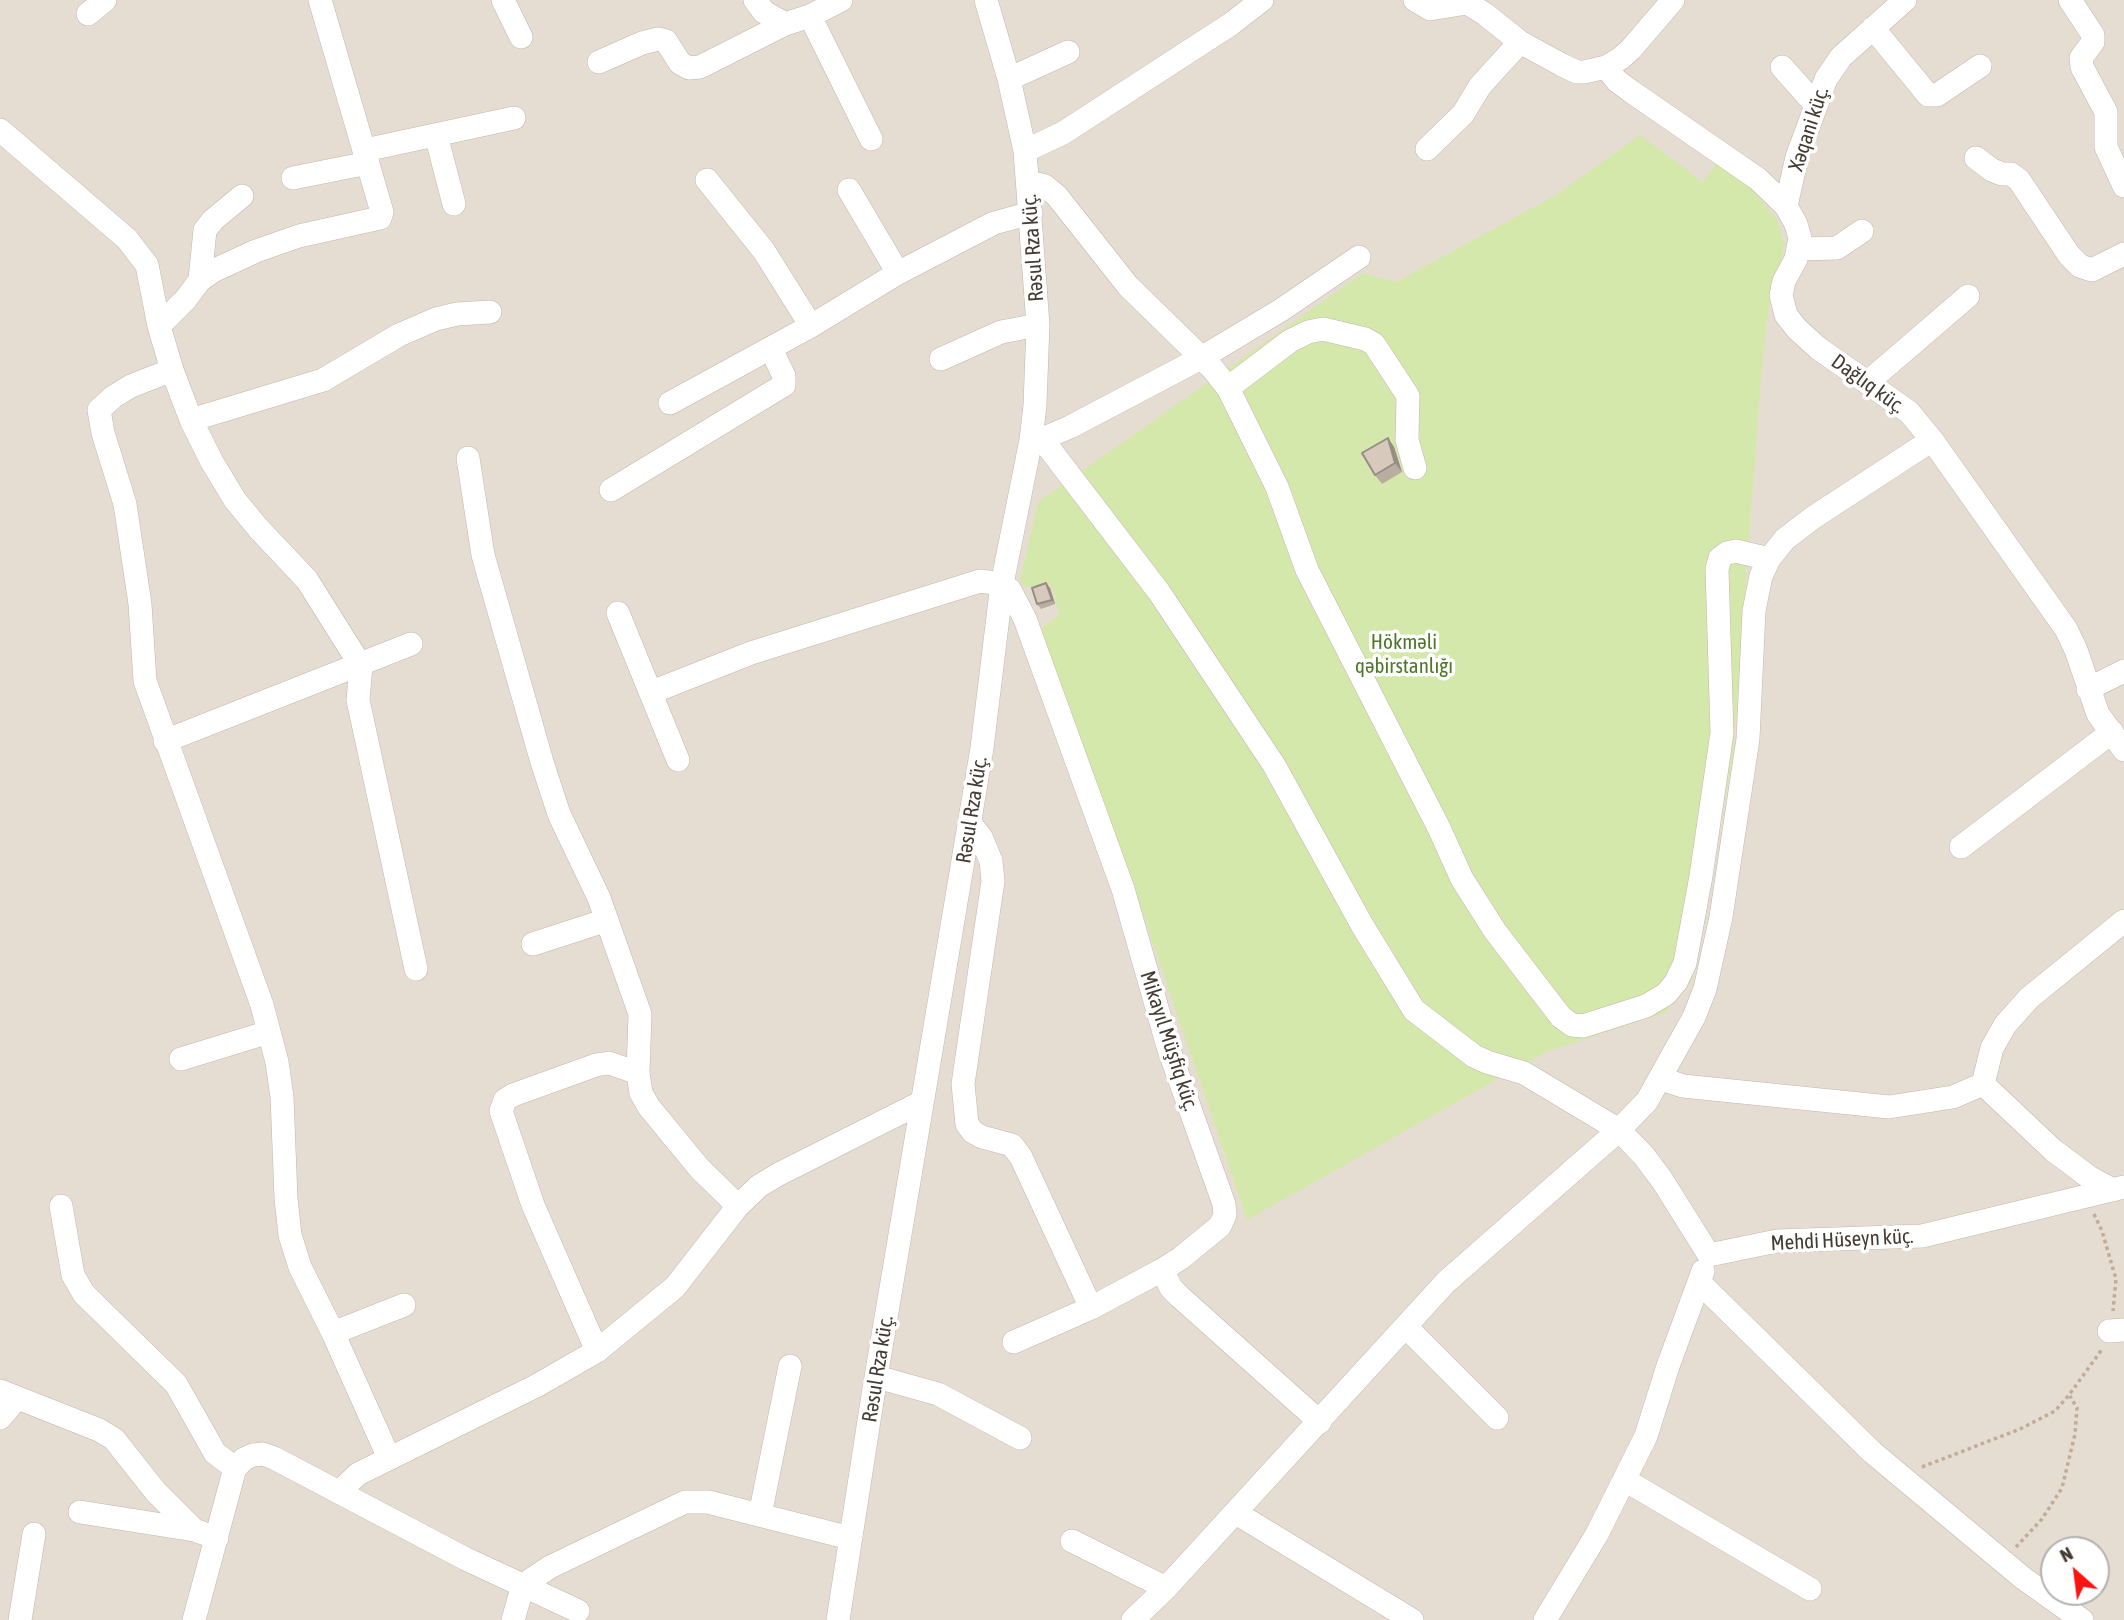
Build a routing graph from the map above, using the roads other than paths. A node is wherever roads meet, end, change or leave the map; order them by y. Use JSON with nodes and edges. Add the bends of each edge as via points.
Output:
{"nodes":[{"id":1,"x":320,"y":0,"type":"edge"},
{"id":2,"x":503,"y":0,"type":"edge"},
{"id":3,"x":755,"y":0,"type":"edge"},
{"id":4,"x":841,"y":0,"type":"edge"},
{"id":5,"x":986,"y":0,"type":"edge"},
{"id":6,"x":1262,"y":0,"type":"edge"},
{"id":7,"x":1415,"y":0,"type":"edge"},
{"id":8,"x":1905,"y":0,"type":"edge"},
{"id":9,"x":2070,"y":0,"type":"edge"},
{"id":10,"x":1662,"y":4,"type":"edge"},
{"id":11,"x":810,"y":16,"type":"junction"},
{"id":12,"x":785,"y":24,"type":"junction"},
{"id":13,"x":1873,"y":28,"type":"junction"},
{"id":14,"x":521,"y":37,"type":"dead end"},
{"id":15,"x":1520,"y":43,"type":"junction"},
{"id":16,"x":1068,"y":52,"type":"dead end"},
{"id":17,"x":599,"y":62,"type":"dead end"},
{"id":18,"x":1980,"y":66,"type":"dead end"},
{"id":19,"x":1606,"y":67,"type":"junction"},
{"id":20,"x":1782,"y":67,"type":"dead end"},
{"id":21,"x":1009,"y":79,"type":"junction"},
{"id":22,"x":1815,"y":104,"type":"junction"},
{"id":23,"x":514,"y":118,"type":"dead end"},
{"id":24,"x":0,"y":130,"type":"edge"},
{"id":25,"x":436,"y":135,"type":"junction"},
{"id":26,"x":871,"y":139,"type":"dead end"},
{"id":27,"x":1427,"y":149,"type":"dead end"},
{"id":28,"x":1025,"y":151,"type":"junction"},
{"id":29,"x":366,"y":157,"type":"junction"},
{"id":30,"x":1976,"y":158,"type":"dead end"},
{"id":31,"x":293,"y":178,"type":"dead end"},
{"id":32,"x":707,"y":180,"type":"dead end"},
{"id":33,"x":1028,"y":182,"type":"junction"},
{"id":34,"x":2124,"y":186,"type":"edge"},
{"id":35,"x":849,"y":190,"type":"dead end"},
{"id":36,"x":242,"y":196,"type":"dead end"},
{"id":37,"x":454,"y":204,"type":"dead end"},
{"id":38,"x":1786,"y":206,"type":"junction"},
{"id":39,"x":1031,"y":213,"type":"junction"},
{"id":40,"x":1862,"y":232,"type":"dead end"},
{"id":41,"x":1799,"y":249,"type":"junction"},
{"id":42,"x":2124,"y":254,"type":"edge"},
{"id":43,"x":1359,"y":257,"type":"dead end"},
{"id":44,"x":898,"y":273,"type":"junction"},
{"id":45,"x":200,"y":280,"type":"junction"},
{"id":46,"x":1968,"y":296,"type":"dead end"},
{"id":47,"x":489,"y":312,"type":"dead end"},
{"id":48,"x":1038,"y":325,"type":"junction"},
{"id":49,"x":159,"y":326,"type":"junction"},
{"id":50,"x":811,"y":326,"type":"junction"},
{"id":51,"x":771,"y":348,"type":"junction"},
{"id":52,"x":1201,"y":358,"type":"junction"},
{"id":53,"x":941,"y":359,"type":"dead end"},
{"id":54,"x":172,"y":370,"type":"junction"},
{"id":55,"x":1868,"y":382,"type":"junction"},
{"id":56,"x":1227,"y":388,"type":"junction"},
{"id":57,"x":670,"y":403,"type":"dead end"},
{"id":58,"x":191,"y":420,"type":"junction"},
{"id":59,"x":1036,"y":440,"type":"junction"},
{"id":60,"x":1933,"y":440,"type":"junction"},
{"id":61,"x":468,"y":458,"type":"dead end"},
{"id":62,"x":1415,"y":468,"type":"dead end"},
{"id":63,"x":611,"y":490,"type":"dead end"},
{"id":64,"x":1769,"y":559,"type":"junction"},
{"id":65,"x":1002,"y":584,"type":"junction"},
{"id":66,"x":618,"y":613,"type":"dead end"},
{"id":67,"x":411,"y":645,"type":"dead end"},
{"id":68,"x":361,"y":666,"type":"junction"},
{"id":69,"x":2124,"y":671,"type":"edge"},
{"id":70,"x":2088,"y":689,"type":"junction"},
{"id":71,"x":652,"y":692,"type":"junction"},
{"id":72,"x":165,"y":741,"type":"junction"},
{"id":73,"x":2118,"y":741,"type":"edge"},
{"id":74,"x":678,"y":760,"type":"dead end"},
{"id":75,"x":970,"y":823,"type":"junction"},
{"id":76,"x":1961,"y":847,"type":"dead end"},
{"id":77,"x":607,"y":920,"type":"junction"},
{"id":78,"x":2124,"y":921,"type":"edge"},
{"id":79,"x":533,"y":944,"type":"dead end"},
{"id":80,"x":416,"y":969,"type":"dead end"},
{"id":81,"x":269,"y":1032,"type":"junction"},
{"id":82,"x":180,"y":1059,"type":"dead end"},
{"id":83,"x":638,"y":1073,"type":"junction"},
{"id":84,"x":1662,"y":1079,"type":"junction"},
{"id":85,"x":1983,"y":1084,"type":"junction"},
{"id":86,"x":922,"y":1102,"type":"junction"},
{"id":87,"x":1619,"y":1130,"type":"junction"},
{"id":88,"x":2118,"y":1189,"type":"edge"},
{"id":89,"x":61,"y":1206,"type":"dead end"},
{"id":90,"x":738,"y":1206,"type":"junction"},
{"id":91,"x":1709,"y":1255,"type":"junction"},
{"id":92,"x":1162,"y":1270,"type":"junction"},
{"id":93,"x":1699,"y":1282,"type":"junction"},
{"id":94,"x":404,"y":1304,"type":"dead end"},
{"id":95,"x":1091,"y":1308,"type":"junction"},
{"id":96,"x":1406,"y":1327,"type":"junction"},
{"id":97,"x":333,"y":1333,"type":"junction"},
{"id":98,"x":1014,"y":1342,"type":"dead end"},
{"id":99,"x":597,"y":1351,"type":"junction"},
{"id":100,"x":790,"y":1366,"type":"dead end"},
{"id":101,"x":877,"y":1377,"type":"junction"},
{"id":102,"x":8,"y":1395,"type":"edge"},
{"id":103,"x":0,"y":1418,"type":"edge"},
{"id":104,"x":1497,"y":1418,"type":"dead end"},
{"id":105,"x":1320,"y":1422,"type":"junction"},
{"id":106,"x":1020,"y":1438,"type":"dead end"},
{"id":107,"x":389,"y":1458,"type":"junction"},
{"id":108,"x":235,"y":1468,"type":"junction"},
{"id":109,"x":1625,"y":1480,"type":"junction"},
{"id":110,"x":339,"y":1492,"type":"junction"},
{"id":111,"x":80,"y":1512,"type":"dead end"},
{"id":112,"x":1236,"y":1513,"type":"junction"},
{"id":113,"x":760,"y":1515,"type":"junction"},
{"id":114,"x":194,"y":1530,"type":"junction"},
{"id":115,"x":34,"y":1534,"type":"dead end"},
{"id":116,"x":217,"y":1538,"type":"junction"},
{"id":117,"x":850,"y":1538,"type":"junction"},
{"id":118,"x":1072,"y":1541,"type":"dead end"},
{"id":119,"x":523,"y":1586,"type":"junction"},
{"id":120,"x":1166,"y":1588,"type":"junction"},
{"id":121,"x":1810,"y":1589,"type":"dead end"},
{"id":122,"x":578,"y":1611,"type":"dead end"},
{"id":123,"x":2057,"y":1613,"type":"edge"},
{"id":124,"x":20,"y":1620,"type":"edge"},
{"id":125,"x":194,"y":1620,"type":"edge"},
{"id":126,"x":513,"y":1620,"type":"edge"},
{"id":127,"x":838,"y":1620,"type":"edge"},
{"id":128,"x":1133,"y":1620,"type":"edge"},
{"id":129,"x":1412,"y":1620,"type":"edge"},
{"id":130,"x":1545,"y":1620,"type":"edge"},
{"id":131,"x":2081,"y":1620,"type":"edge"}],
"edges":[{"from":1,"to":29,"type":"street"},
{"from":2,"to":14,"type":"street"},
{"from":3,"to":12,"type":"street","via":[[764,12]]},
{"from":4,"to":11,"type":"street"},
{"from":5,"to":21,"type":"street","name":"Rəsul Rza küç."},
{"from":6,"to":28,"type":"street","via":[[1063,133]]},
{"from":7,"to":15,"type":"street","via":[[1430,9],[1467,3]]},
{"from":8,"to":13,"type":"street","name":"Xəqani küç."},
{"from":9,"to":34,"type":"street","via":[[2093,36],[2081,58],[2082,67],[2106,112],[2106,147]]},
{"from":10,"to":19,"type":"street","via":[[1631,49]]},
{"from":11,"to":12,"type":"street"},
{"from":11,"to":26,"type":"street"},
{"from":12,"to":17,"type":"street","via":[[700,66],[689,68],[680,63],[666,41],[658,39]]},
{"from":13,"to":18,"type":"street","via":[[1928,94],[1937,95]]},
{"from":13,"to":22,"type":"street","name":"Xəqani küç.","via":[[1841,57]]},
{"from":15,"to":19,"type":"street","via":[[1577,72]]},
{"from":15,"to":27,"type":"street","via":[[1480,86],[1463,114]]},
{"from":16,"to":21,"type":"street"},
{"from":19,"to":38,"type":"street","via":[[1617,81],[1758,180]]},
{"from":20,"to":22,"type":"street"},
{"from":21,"to":28,"type":"street","name":"Rəsul Rza küç."},
{"from":22,"to":38,"type":"street","name":"Xəqani küç."},
{"from":23,"to":25,"type":"street"},
{"from":24,"to":49,"type":"street","via":[[127,239],[147,265]]},
{"from":25,"to":29,"type":"street"},
{"from":25,"to":37,"type":"street"},
{"from":28,"to":33,"type":"street","name":"Rəsul Rza küç."},
{"from":29,"to":31,"type":"street"},
{"from":29,"to":45,"type":"street","via":[[380,218],[299,236],[256,251]]},
{"from":30,"to":42,"type":"street","via":[[2019,180],[2080,266],[2092,270]]},
{"from":32,"to":50,"type":"street","via":[[764,251]]},
{"from":33,"to":39,"type":"street","name":"Rəsul Rza küç."},
{"from":33,"to":52,"type":"street","via":[[1045,186],[1058,196],[1128,286]]},
{"from":35,"to":44,"type":"street"},
{"from":36,"to":45,"type":"street","via":[[205,230]]},
{"from":38,"to":41,"type":"street","via":[[1800,237]]},
{"from":39,"to":44,"type":"street","via":[[994,223]]},
{"from":39,"to":48,"type":"street","name":"Rəsul Rza küç."},
{"from":40,"to":41,"type":"street","via":[[1836,248]]},
{"from":41,"to":55,"type":"street","name":"Dağlıq küç.","via":[[1781,295],[1786,315],[1818,348]]},
{"from":43,"to":52,"type":"street"},
{"from":44,"to":50,"type":"street"},
{"from":45,"to":49,"type":"street"},
{"from":46,"to":55,"type":"street"},
{"from":47,"to":58,"type":"street","via":[[436,319],[323,380]]},
{"from":48,"to":53,"type":"street","via":[[1001,332]]},
{"from":48,"to":59,"type":"street","name":"Rəsul Rza küç."},
{"from":49,"to":54,"type":"street"},
{"from":50,"to":51,"type":"street"},
{"from":51,"to":57,"type":"street"},
{"from":51,"to":63,"type":"street","via":[[784,385]]},
{"from":52,"to":56,"type":"street"},
{"from":52,"to":59,"type":"street"},
{"from":54,"to":58,"type":"street"},
{"from":54,"to":72,"type":"street","via":[[131,386],[99,410],[125,504],[140,604],[145,681]]},
{"from":55,"to":60,"type":"street","name":"Dağlıq küç.","via":[[1909,412]]},
{"from":56,"to":62,"type":"street","via":[[1308,332],[1323,329],[1365,339],[1385,358],[1408,396],[1407,440]]},
{"from":56,"to":64,"type":"street","via":[[1277,487],[1307,570],[1462,879],[1495,931],[1572,1025],[1583,1026],[1646,1006],[1666,994],[1685,963],[1722,733],[1717,569],[1727,552]]},
{"from":58,"to":68,"type":"street","via":[[235,500],[307,580]]},
{"from":59,"to":65,"type":"street","name":"Rəsul Rza küç."},
{"from":59,"to":87,"type":"street","via":[[1160,592],[1274,765],[1362,925],[1415,1010],[1474,1056],[1524,1073]]},
{"from":60,"to":64,"type":"street","via":[[1814,517]]},
{"from":60,"to":70,"type":"street","name":"Dağlıq küç.","via":[[2066,629]]},
{"from":61,"to":77,"type":"street","via":[[483,555],[542,762],[559,814]]},
{"from":64,"to":84,"type":"street","via":[[1754,611],[1748,739],[1721,916],[1705,989]]},
{"from":65,"to":71,"type":"street","via":[[980,581],[751,653]]},
{"from":65,"to":75,"type":"street","name":"Rəsul Rza küç."},
{"from":65,"to":92,"type":"street","name":"Mikayıl Müşfiq küç.","via":[[1026,619],[1123,889],[1169,1050],[1224,1204],[1220,1226]]},
{"from":66,"to":71,"type":"street"},
{"from":67,"to":68,"type":"street"},
{"from":68,"to":72,"type":"street"},
{"from":68,"to":80,"type":"street","via":[[358,700]]},
{"from":69,"to":70,"type":"street"},
{"from":70,"to":73,"type":"street","name":"Dağlıq küç.","via":[[2098,714]]},
{"from":71,"to":74,"type":"street"},
{"from":72,"to":81,"type":"street","via":[[202,834]]},
{"from":73,"to":76,"type":"street"},
{"from":75,"to":86,"type":"street","name":"Rəsul Rza küç."},
{"from":75,"to":95,"type":"street","via":[[991,861],[993,881],[963,1084],[967,1124],[982,1137],[1013,1145]]},
{"from":77,"to":79,"type":"street"},
{"from":77,"to":83,"type":"street","via":[[640,1014]]},
{"from":78,"to":85,"type":"street","via":[[2029,998],[2005,1025],[1992,1048]]},
{"from":81,"to":82,"type":"street"},
{"from":81,"to":97,"type":"street","via":[[282,1097],[289,1235]]},
{"from":83,"to":90,"type":"street","via":[[649,1107],[700,1169]]},
{"from":83,"to":99,"type":"street","via":[[609,1063],[596,1065],[513,1095],[501,1111],[533,1205]]},
{"from":84,"to":85,"type":"street","via":[[1683,1086],[1889,1107],[1952,1097]]},
{"from":84,"to":87,"type":"street"},
{"from":85,"to":88,"type":"street","via":[[2053,1150],[2089,1177]]},
{"from":86,"to":90,"type":"street","via":[[779,1174]]},
{"from":86,"to":101,"type":"street","name":"Rəsul Rza küç."},
{"from":87,"to":91,"type":"street","via":[[1662,1180]]},
{"from":87,"to":96,"type":"street","via":[[1446,1282]]},
{"from":88,"to":91,"type":"street","name":"Mehdi Hüseyn küç.","via":[[1922,1236],[1777,1241]]},
{"from":89,"to":108,"type":"street","via":[[73,1275],[84,1294],[176,1384],[211,1447]]},
{"from":90,"to":99,"type":"street","via":[[675,1287]]},
{"from":91,"to":93,"type":"street"},
{"from":92,"to":95,"type":"street","name":"Mikayıl Müşfiq küç."},
{"from":92,"to":105,"type":"street","via":[[1179,1296]]},
{"from":93,"to":109,"type":"street","via":[[1646,1436]]},
{"from":93,"to":123,"type":"street","via":[[1872,1452]]},
{"from":94,"to":97,"type":"street"},
{"from":95,"to":98,"type":"street","name":"Mikayıl Müşfiq küç."},
{"from":96,"to":104,"type":"street"},
{"from":96,"to":105,"type":"street"},
{"from":97,"to":107,"type":"street"},
{"from":99,"to":107,"type":"street"},
{"from":100,"to":113,"type":"street"},
{"from":101,"to":106,"type":"street","via":[[938,1394]]},
{"from":101,"to":117,"type":"street","name":"Rəsul Rza küç."},
{"from":102,"to":103,"type":"street"},
{"from":102,"to":114,"type":"street","via":[[114,1439]]},
{"from":105,"to":112,"type":"street"},
{"from":107,"to":110,"type":"street","via":[[358,1474]]},
{"from":108,"to":110,"type":"street","via":[[244,1459],[263,1454]]},
{"from":108,"to":116,"type":"street"},
{"from":109,"to":121,"type":"street"},
{"from":109,"to":130,"type":"street"},
{"from":110,"to":119,"type":"street"},
{"from":111,"to":114,"type":"street"},
{"from":112,"to":120,"type":"street"},
{"from":112,"to":129,"type":"street"},
{"from":113,"to":117,"type":"street"},
{"from":113,"to":119,"type":"street","via":[[708,1502],[685,1502],[550,1567]]},
{"from":114,"to":116,"type":"street"},
{"from":115,"to":124,"type":"street"},
{"from":116,"to":125,"type":"street"},
{"from":117,"to":127,"type":"street","name":"Rəsul Rza küç."},
{"from":118,"to":120,"type":"street"},
{"from":119,"to":122,"type":"street"},
{"from":119,"to":126,"type":"street"},
{"from":120,"to":128,"type":"street"},
{"from":123,"to":131,"type":"street"}]}
